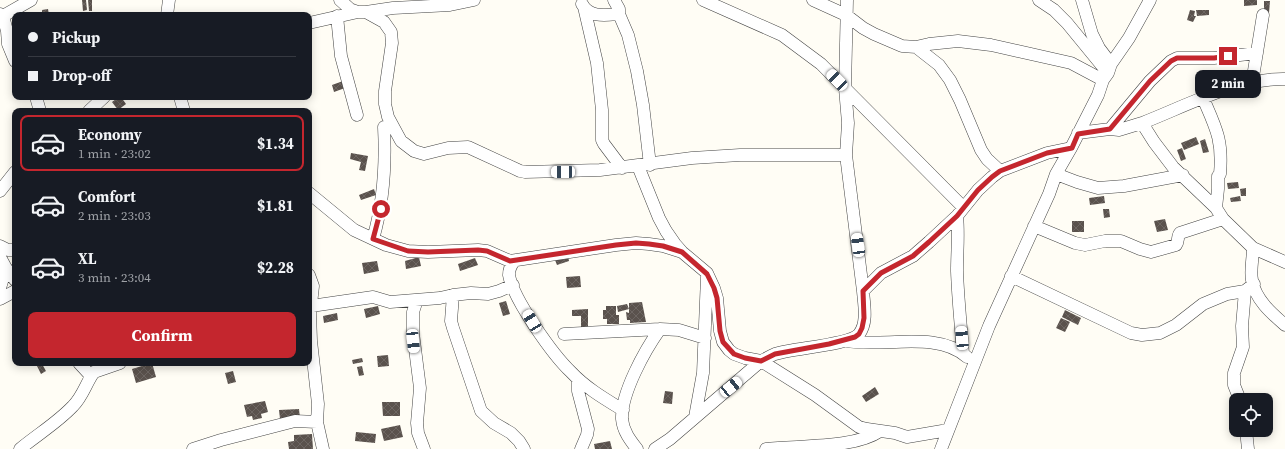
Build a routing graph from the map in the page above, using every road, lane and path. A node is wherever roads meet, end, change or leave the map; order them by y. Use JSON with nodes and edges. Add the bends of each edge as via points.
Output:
{"nodes":[{"id":1,"x":30,"y":0,"type":"edge"},
{"id":2,"x":169,"y":0,"type":"edge"},
{"id":3,"x":340,"y":0,"type":"edge"},
{"id":4,"x":474,"y":0,"type":"edge"},
{"id":5,"x":614,"y":0,"type":"edge"},
{"id":6,"x":703,"y":0,"type":"edge"},
{"id":7,"x":813,"y":0,"type":"edge"},
{"id":8,"x":846,"y":0,"type":"edge"},
{"id":9,"x":1039,"y":0,"type":"edge"},
{"id":10,"x":1082,"y":0,"type":"edge"},
{"id":11,"x":1150,"y":0,"type":"edge"},
{"id":12,"x":582,"y":3,"type":"edge"},
{"id":13,"x":167,"y":12,"type":"edge"},
{"id":14,"x":362,"y":12,"type":"junction"},
{"id":15,"x":619,"y":14,"type":"junction"},
{"id":16,"x":1,"y":15,"type":"edge"},
{"id":17,"x":846,"y":15,"type":"junction"},
{"id":18,"x":1263,"y":15,"type":"dead end"},
{"id":19,"x":337,"y":16,"type":"junction"},
{"id":20,"x":312,"y":23,"type":"edge"},
{"id":21,"x":916,"y":47,"type":"junction"},
{"id":22,"x":1257,"y":53,"type":"junction"},
{"id":23,"x":12,"y":54,"type":"edge"},
{"id":24,"x":1107,"y":73,"type":"junction"},
{"id":25,"x":1285,"y":79,"type":"edge"},
{"id":26,"x":1252,"y":83,"type":"junction"},
{"id":27,"x":845,"y":88,"type":"junction"},
{"id":28,"x":1203,"y":98,"type":"junction"},
{"id":29,"x":101,"y":100,"type":"edge"},
{"id":30,"x":92,"y":108,"type":"edge"},
{"id":31,"x":357,"y":115,"type":"dead end"},
{"id":32,"x":1142,"y":123,"type":"junction"},
{"id":33,"x":384,"y":127,"type":"dead end"},
{"id":34,"x":1110,"y":129,"type":"junction"},
{"id":35,"x":1078,"y":134,"type":"junction"},
{"id":36,"x":1072,"y":148,"type":"junction"},
{"id":37,"x":846,"y":154,"type":"junction"},
{"id":38,"x":644,"y":165,"type":"junction"},
{"id":39,"x":622,"y":168,"type":"junction"},
{"id":40,"x":1000,"y":171,"type":"junction"},
{"id":41,"x":1056,"y":174,"type":"junction"},
{"id":42,"x":1183,"y":175,"type":"junction"},
{"id":43,"x":12,"y":176,"type":"edge"},
{"id":44,"x":0,"y":191,"type":"edge"},
{"id":45,"x":312,"y":197,"type":"edge"},
{"id":46,"x":1216,"y":208,"type":"junction"},
{"id":47,"x":960,"y":212,"type":"junction"},
{"id":48,"x":1224,"y":219,"type":"junction"},
{"id":49,"x":1034,"y":226,"type":"junction"},
{"id":50,"x":373,"y":239,"type":"junction"},
{"id":51,"x":0,"y":246,"type":"edge"},
{"id":52,"x":1253,"y":248,"type":"junction"},
{"id":53,"x":12,"y":250,"type":"edge"},
{"id":54,"x":682,"y":252,"type":"junction"},
{"id":55,"x":0,"y":257,"type":"edge"},
{"id":56,"x":514,"y":261,"type":"junction"},
{"id":57,"x":1285,"y":262,"type":"edge"},
{"id":58,"x":6,"y":268,"type":"junction"},
{"id":59,"x":707,"y":274,"type":"junction"},
{"id":60,"x":12,"y":276,"type":"edge"},
{"id":61,"x":1011,"y":276,"type":"junction"},
{"id":62,"x":312,"y":283,"type":"edge"},
{"id":63,"x":513,"y":285,"type":"junction"},
{"id":64,"x":1250,"y":287,"type":"junction"},
{"id":65,"x":0,"y":288,"type":"edge"},
{"id":66,"x":863,"y":291,"type":"junction"},
{"id":67,"x":12,"y":293,"type":"edge"},
{"id":68,"x":312,"y":294,"type":"edge"},
{"id":69,"x":453,"y":295,"type":"junction"},
{"id":70,"x":0,"y":299,"type":"edge"},
{"id":71,"x":417,"y":300,"type":"junction"},
{"id":72,"x":312,"y":311,"type":"edge"},
{"id":73,"x":1285,"y":325,"type":"edge"},
{"id":74,"x":660,"y":329,"type":"junction"},
{"id":75,"x":564,"y":334,"type":"dead end"},
{"id":76,"x":705,"y":338,"type":"junction"},
{"id":77,"x":844,"y":340,"type":"junction"},
{"id":78,"x":312,"y":350,"type":"edge"},
{"id":79,"x":963,"y":354,"type":"junction"},
{"id":80,"x":761,"y":361,"type":"junction"},
{"id":81,"x":974,"y":363,"type":"junction"},
{"id":82,"x":82,"y":366,"type":"edge"},
{"id":83,"x":111,"y":366,"type":"edge"},
{"id":84,"x":91,"y":376,"type":"junction"},
{"id":85,"x":578,"y":379,"type":"junction"},
{"id":86,"x":1237,"y":393,"type":"edge"},
{"id":87,"x":623,"y":410,"type":"junction"},
{"id":88,"x":695,"y":417,"type":"junction"},
{"id":89,"x":317,"y":422,"type":"junction"},
{"id":90,"x":948,"y":430,"type":"junction"},
{"id":91,"x":880,"y":431,"type":"junction"},
{"id":92,"x":1247,"y":437,"type":"edge"},
{"id":93,"x":668,"y":444,"type":"edge"},
{"id":94,"x":20,"y":449,"type":"edge"},
{"id":95,"x":193,"y":449,"type":"edge"},
{"id":96,"x":323,"y":449,"type":"edge"},
{"id":97,"x":424,"y":449,"type":"edge"},
{"id":98,"x":524,"y":449,"type":"edge"},
{"id":99,"x":581,"y":449,"type":"edge"},
{"id":100,"x":637,"y":449,"type":"edge"},
{"id":101,"x":655,"y":449,"type":"edge"},
{"id":102,"x":766,"y":449,"type":"edge"},
{"id":103,"x":941,"y":449,"type":"edge"},
{"id":104,"x":1248,"y":449,"type":"edge"}],
"edges":[{"from":1,"to":16,"type":"street"},
{"from":2,"to":13,"type":"street"},
{"from":3,"to":14,"type":"street","via":[[350,9]]},
{"from":4,"to":14,"type":"street","via":[[450,5]]},
{"from":5,"to":15,"type":"street"},
{"from":6,"to":27,"type":"street","via":[[782,35],[821,64]]},
{"from":7,"to":17,"type":"street"},
{"from":8,"to":17,"type":"street"},
{"from":9,"to":24,"type":"street","via":[[1067,23]]},
{"from":10,"to":24,"type":"street"},
{"from":11,"to":24,"type":"street"},
{"from":12,"to":15,"type":"street","via":[[597,15]]},
{"from":12,"to":39,"type":"street","via":[[597,63],[602,140]]},
{"from":14,"to":19,"type":"street"},
{"from":14,"to":39,"type":"street","via":[[384,22],[391,32],[385,104],[388,117],[401,140],[414,151],[427,154],[468,146],[525,172],[576,172]]},
{"from":15,"to":38,"type":"street","via":[[628,35],[643,105]]},
{"from":16,"to":23,"type":"street"},
{"from":17,"to":21,"type":"street","via":[[874,34],[902,46]]},
{"from":17,"to":27,"type":"street"},
{"from":18,"to":22,"type":"street"},
{"from":19,"to":20,"type":"street"},
{"from":19,"to":31,"type":"street","via":[[341,56]]},
{"from":21,"to":24,"type":"street","via":[[958,41],[991,45]]},
{"from":21,"to":40,"type":"street","via":[[939,65],[950,80],[981,150]]},
{"from":22,"to":26,"type":"street"},
{"from":22,"to":34,"type":"street","via":[[1214,58],[1177,58],[1171,61],[1150,81]]},
{"from":24,"to":35,"type":"street"},
{"from":25,"to":26,"type":"street"},
{"from":26,"to":28,"type":"street"},
{"from":27,"to":37,"type":"street","via":[[848,123]]},
{"from":27,"to":47,"type":"street"},
{"from":28,"to":32,"type":"street"},
{"from":28,"to":46,"type":"street","via":[[1217,130],[1222,153]]},
{"from":29,"to":30,"type":"street"},
{"from":32,"to":34,"type":"street","via":[[1119,130]]},
{"from":32,"to":42,"type":"street","via":[[1173,167]]},
{"from":33,"to":50,"type":"street","via":[[384,185]]},
{"from":34,"to":35,"type":"street"},
{"from":35,"to":36,"type":"street"},
{"from":36,"to":40,"type":"street","via":[[1047,153]]},
{"from":36,"to":41,"type":"street"},
{"from":37,"to":38,"type":"street","via":[[740,155]]},
{"from":37,"to":66,"type":"street"},
{"from":38,"to":39,"type":"street"},
{"from":38,"to":54,"type":"street","via":[[659,218]]},
{"from":40,"to":47,"type":"street","via":[[982,186]]},
{"from":41,"to":42,"type":"street","via":[[1098,188]]},
{"from":41,"to":49,"type":"street"},
{"from":42,"to":46,"type":"street"},
{"from":43,"to":44,"type":"street"},
{"from":45,"to":50,"type":"street","via":[[348,227]]},
{"from":46,"to":48,"type":"street"},
{"from":47,"to":66,"type":"street","via":[[913,256],[881,273]]},
{"from":47,"to":79,"type":"street","via":[[957,270]]},
{"from":48,"to":49,"type":"street","via":[[1180,233],[1176,245],[1151,252],[1121,241],[1085,245],[1075,243]]},
{"from":48,"to":52,"type":"street"},
{"from":49,"to":61,"type":"street"},
{"from":50,"to":56,"type":"street","via":[[408,251],[478,250]]},
{"from":51,"to":53,"type":"street"},
{"from":52,"to":57,"type":"street"},
{"from":52,"to":64,"type":"street"},
{"from":54,"to":56,"type":"street","via":[[663,246],[636,243]]},
{"from":54,"to":59,"type":"street"},
{"from":55,"to":58,"type":"street"},
{"from":56,"to":63,"type":"street","via":[[510,269]]},
{"from":58,"to":60,"type":"street"},
{"from":58,"to":65,"type":"street"},
{"from":59,"to":76,"type":"street"},
{"from":59,"to":80,"type":"street","via":[[717,298],[723,342],[734,354]]},
{"from":61,"to":64,"type":"street","via":[[1131,333],[1142,335],[1154,335],[1168,330],[1203,304]]},
{"from":61,"to":81,"type":"street"},
{"from":62,"to":68,"type":"street"},
{"from":63,"to":69,"type":"street","via":[[488,294]]},
{"from":63,"to":85,"type":"street","via":[[545,341]]},
{"from":64,"to":73,"type":"street","via":[[1267,309]]},
{"from":64,"to":86,"type":"street","via":[[1242,326],[1243,347],[1234,373]]},
{"from":66,"to":77,"type":"street","via":[[862,328],[855,337]]},
{"from":67,"to":70,"type":"street"},
{"from":69,"to":71,"type":"street"},
{"from":69,"to":98,"type":"street","via":[[452,328],[481,411],[494,423],[512,433]]},
{"from":71,"to":72,"type":"street","via":[[390,302],[372,297]]},
{"from":71,"to":97,"type":"street","via":[[413,333],[420,388],[417,423]]},
{"from":74,"to":75,"type":"street"},
{"from":74,"to":76,"type":"street","via":[[679,330]]},
{"from":74,"to":87,"type":"street","via":[[648,347],[624,397]]},
{"from":76,"to":88,"type":"street","via":[[703,373]]},
{"from":77,"to":79,"type":"street","via":[[932,343]]},
{"from":77,"to":80,"type":"street","via":[[775,354]]},
{"from":78,"to":89,"type":"street","via":[[318,404]]},
{"from":79,"to":81,"type":"street"},
{"from":80,"to":88,"type":"street"},
{"from":80,"to":91,"type":"street","via":[[859,427]]},
{"from":81,"to":90,"type":"street"},
{"from":82,"to":84,"type":"street"},
{"from":83,"to":84,"type":"street","via":[[98,370]]},
{"from":84,"to":94,"type":"street","via":[[74,406],[50,428]]},
{"from":85,"to":87,"type":"street"},
{"from":85,"to":99,"type":"street","via":[[578,391],[588,429]]},
{"from":87,"to":100,"type":"street","via":[[624,430]]},
{"from":88,"to":93,"type":"street"},
{"from":89,"to":95,"type":"street","via":[[295,421]]},
{"from":89,"to":96,"type":"street"},
{"from":90,"to":91,"type":"street","via":[[912,437]]},
{"from":90,"to":103,"type":"street"},
{"from":91,"to":102,"type":"street","via":[[864,440]]},
{"from":92,"to":104,"type":"street"},
{"from":93,"to":101,"type":"street"}]}
